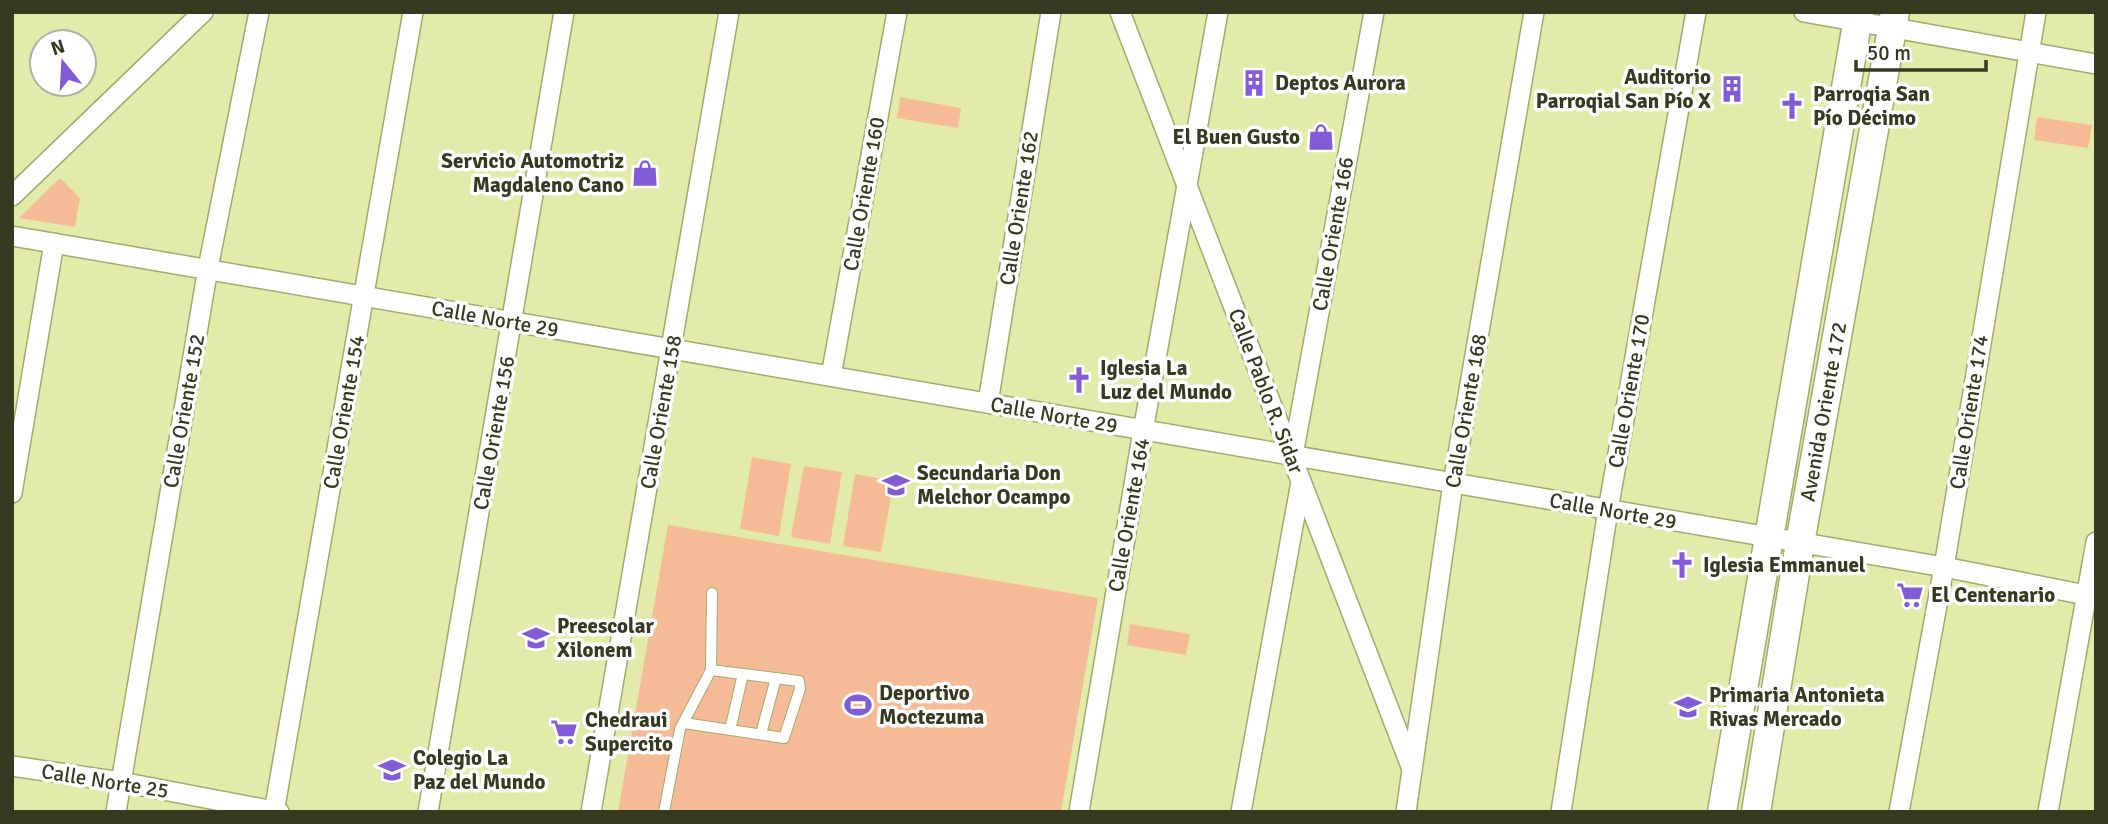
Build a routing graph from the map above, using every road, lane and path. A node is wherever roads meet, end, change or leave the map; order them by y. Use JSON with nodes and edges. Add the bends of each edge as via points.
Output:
{"nodes":[{"id":1,"x":203,"y":12,"type":"edge"},
{"id":2,"x":259,"y":12,"type":"edge"},
{"id":3,"x":413,"y":12,"type":"edge"},
{"id":4,"x":564,"y":12,"type":"edge"},
{"id":5,"x":729,"y":12,"type":"edge"},
{"id":6,"x":897,"y":12,"type":"edge"},
{"id":7,"x":1051,"y":12,"type":"edge"},
{"id":8,"x":1120,"y":12,"type":"edge"},
{"id":9,"x":1218,"y":12,"type":"edge"},
{"id":10,"x":1374,"y":12,"type":"edge"},
{"id":11,"x":1534,"y":12,"type":"edge"},
{"id":12,"x":1696,"y":12,"type":"edge"},
{"id":13,"x":1804,"y":12,"type":"edge"},
{"id":14,"x":2036,"y":12,"type":"edge"},
{"id":15,"x":1859,"y":16,"type":"edge"},
{"id":16,"x":1894,"y":20,"type":"edge"},
{"id":17,"x":2029,"y":51,"type":"junction"},
{"id":18,"x":2096,"y":64,"type":"edge"},
{"id":19,"x":1188,"y":189,"type":"junction"},
{"id":20,"x":12,"y":196,"type":"edge"},
{"id":21,"x":12,"y":236,"type":"edge"},
{"id":22,"x":54,"y":243,"type":"junction"},
{"id":23,"x":208,"y":268,"type":"junction"},
{"id":24,"x":364,"y":296,"type":"junction"},
{"id":25,"x":513,"y":322,"type":"junction"},
{"id":26,"x":672,"y":348,"type":"junction"},
{"id":27,"x":831,"y":376,"type":"junction"},
{"id":28,"x":988,"y":403,"type":"junction"},
{"id":29,"x":1143,"y":431,"type":"junction"},
{"id":30,"x":1293,"y":457,"type":"junction"},
{"id":31,"x":1301,"y":481,"type":"junction"},
{"id":32,"x":1454,"y":483,"type":"junction"},
{"id":33,"x":12,"y":493,"type":"edge"},
{"id":34,"x":1608,"y":510,"type":"junction"},
{"id":35,"x":1768,"y":537,"type":"junction"},
{"id":36,"x":2096,"y":542,"type":"edge"},
{"id":37,"x":1800,"y":543,"type":"junction"},
{"id":38,"x":1944,"y":567,"type":"junction"},
{"id":39,"x":712,"y":593,"type":"dead end"},
{"id":40,"x":2091,"y":596,"type":"edge"},
{"id":41,"x":710,"y":670,"type":"junction"},
{"id":42,"x":743,"y":674,"type":"junction"},
{"id":43,"x":776,"y":678,"type":"junction"},
{"id":44,"x":684,"y":723,"type":"junction"},
{"id":45,"x":730,"y":730,"type":"junction"},
{"id":46,"x":761,"y":734,"type":"junction"},
{"id":47,"x":12,"y":766,"type":"edge"},
{"id":48,"x":1412,"y":769,"type":"junction"},
{"id":49,"x":121,"y":782,"type":"junction"},
{"id":50,"x":276,"y":811,"type":"edge"},
{"id":51,"x":116,"y":812,"type":"edge"},
{"id":52,"x":428,"y":812,"type":"edge"},
{"id":53,"x":591,"y":812,"type":"edge"},
{"id":54,"x":664,"y":812,"type":"edge"},
{"id":55,"x":1079,"y":812,"type":"edge"},
{"id":56,"x":1241,"y":812,"type":"edge"},
{"id":57,"x":1406,"y":812,"type":"edge"},
{"id":58,"x":1561,"y":812,"type":"edge"},
{"id":59,"x":1722,"y":812,"type":"edge"},
{"id":60,"x":1756,"y":812,"type":"edge"},
{"id":61,"x":1899,"y":812,"type":"edge"},
{"id":62,"x":2048,"y":812,"type":"edge"}],
"edges":[{"from":1,"to":20,"type":"street"},
{"from":2,"to":23,"type":"street","name":"Calle Oriente 152"},
{"from":3,"to":24,"type":"street","name":"Calle Oriente 154"},
{"from":4,"to":25,"type":"street","name":"Calle Oriente 156"},
{"from":5,"to":26,"type":"street","name":"Calle Oriente 158"},
{"from":6,"to":27,"type":"street","name":"Calle Oriente 160"},
{"from":7,"to":28,"type":"street","name":"Calle Oriente 162"},
{"from":8,"to":19,"type":"street","name":"Calle Pablo R. Sidar"},
{"from":9,"to":19,"type":"street","name":"Calle Oriente 164"},
{"from":10,"to":30,"type":"street","name":"Calle Oriente 166"},
{"from":11,"to":32,"type":"street","name":"Calle Oriente 168"},
{"from":12,"to":34,"type":"street","name":"Calle Oriente 170"},
{"from":13,"to":15,"type":"street"},
{"from":14,"to":17,"type":"street","name":"Calle Oriente 174"},
{"from":15,"to":16,"type":"street"},
{"from":15,"to":35,"type":"street","name":"Avenida Oriente 172"},
{"from":16,"to":17,"type":"street"},
{"from":16,"to":37,"type":"street","name":"Avenida Oriente 172"},
{"from":17,"to":18,"type":"street"},
{"from":17,"to":38,"type":"street","name":"Calle Oriente 174"},
{"from":19,"to":29,"type":"street","name":"Calle Oriente 164"},
{"from":19,"to":30,"type":"street","name":"Calle Pablo R. Sidar"},
{"from":21,"to":22,"type":"street","name":"Calle Norte 29"},
{"from":22,"to":23,"type":"street","name":"Calle Norte 29"},
{"from":22,"to":33,"type":"street"},
{"from":23,"to":24,"type":"street","name":"Calle Norte 29"},
{"from":23,"to":49,"type":"street","name":"Calle Oriente 152"},
{"from":24,"to":25,"type":"street","name":"Calle Norte 29"},
{"from":24,"to":50,"type":"street","name":"Calle Oriente 154"},
{"from":25,"to":26,"type":"street","name":"Calle Norte 29"},
{"from":25,"to":52,"type":"street","name":"Calle Oriente 156"},
{"from":26,"to":27,"type":"street","name":"Calle Norte 29"},
{"from":26,"to":53,"type":"street","name":"Calle Oriente 158"},
{"from":27,"to":28,"type":"street","name":"Calle Norte 29"},
{"from":28,"to":29,"type":"street","name":"Calle Norte 29"},
{"from":29,"to":30,"type":"street","name":"Calle Norte 29"},
{"from":29,"to":55,"type":"street","name":"Calle Oriente 164"},
{"from":30,"to":31,"type":"street","name":"Calle Pablo R. Sidar"},
{"from":30,"to":32,"type":"street","name":"Calle Norte 29"},
{"from":31,"to":48,"type":"street","name":"Calle Pablo R. Sidar"},
{"from":31,"to":56,"type":"street"},
{"from":32,"to":34,"type":"street","name":"Calle Norte 29"},
{"from":32,"to":48,"type":"street","name":"Calle Oriente 168"},
{"from":34,"to":35,"type":"street","name":"Calle Norte 29"},
{"from":34,"to":58,"type":"street","name":"Calle Oriente 170"},
{"from":35,"to":37,"type":"street","name":"Calle Norte 29"},
{"from":35,"to":59,"type":"street","name":"Avenida Oriente 172"},
{"from":36,"to":40,"type":"street"},
{"from":37,"to":38,"type":"street","name":"Calle Norte 29"},
{"from":37,"to":60,"type":"street","name":"Avenida Oriente 172"},
{"from":38,"to":40,"type":"street","name":"Calle Norte 29"},
{"from":38,"to":61,"type":"street","name":"Calle Oriente 174"},
{"from":39,"to":41,"type":"lane"},
{"from":40,"to":62,"type":"street"},
{"from":41,"to":42,"type":"lane"},
{"from":41,"to":44,"type":"lane"},
{"from":42,"to":43,"type":"lane"},
{"from":42,"to":45,"type":"lane"},
{"from":43,"to":46,"type":"lane"},
{"from":43,"to":46,"type":"lane","via":[[799,681],[800,689],[784,738]]},
{"from":44,"to":45,"type":"lane"},
{"from":44,"to":54,"type":"lane"},
{"from":45,"to":46,"type":"lane"},
{"from":47,"to":49,"type":"street","name":"Calle Norte 25"},
{"from":48,"to":57,"type":"street","name":"Calle Oriente 168"},
{"from":49,"to":50,"type":"street","name":"Calle Norte 25"},
{"from":49,"to":51,"type":"street","name":"Calle Oriente 152"}]}
